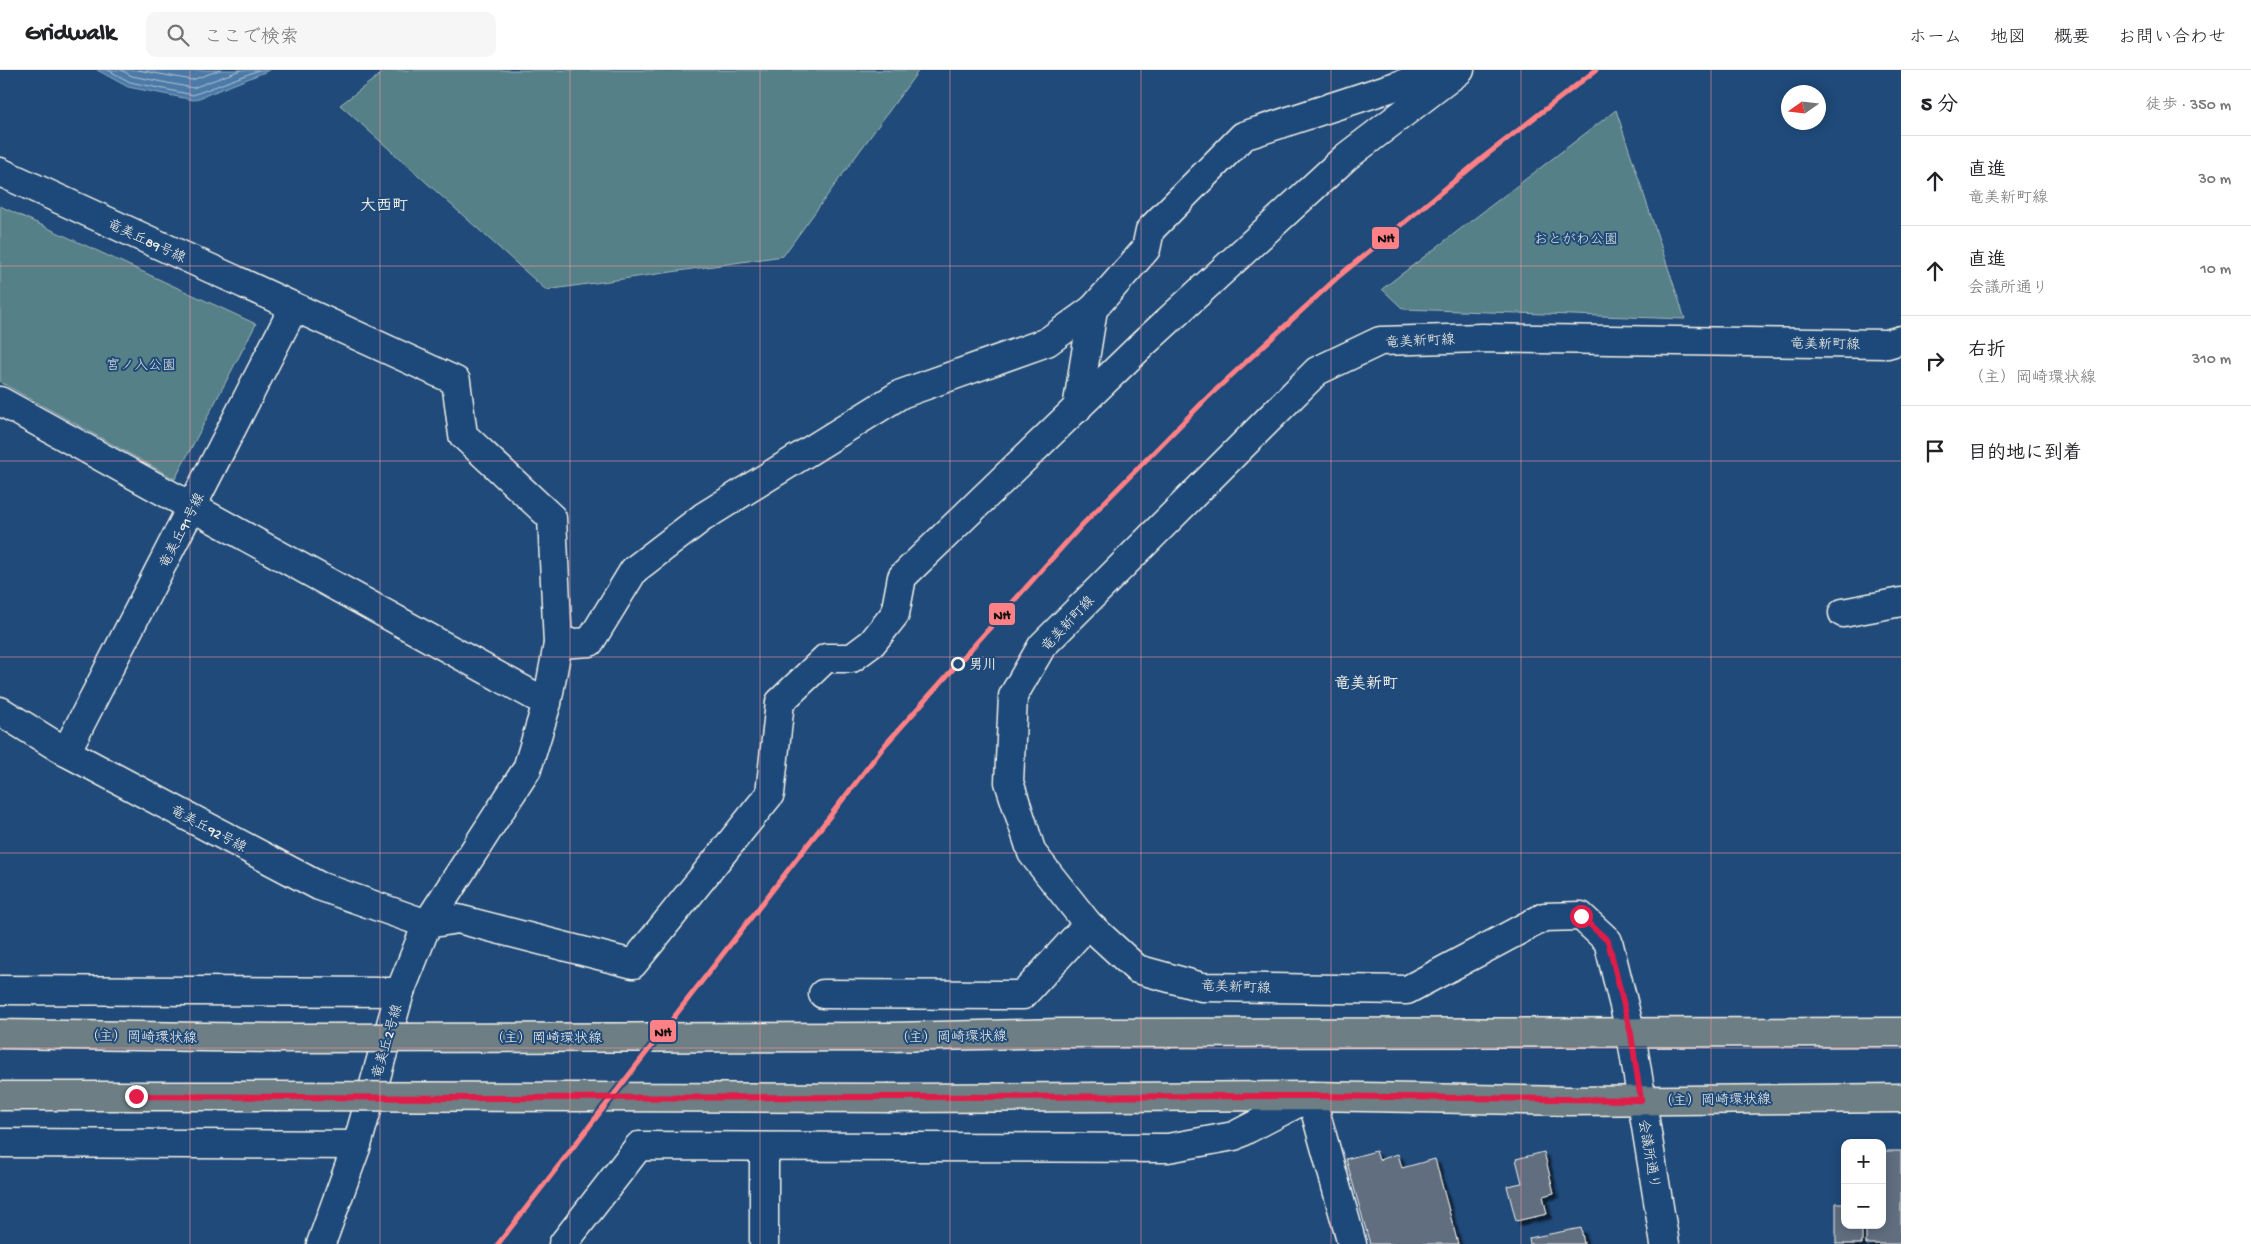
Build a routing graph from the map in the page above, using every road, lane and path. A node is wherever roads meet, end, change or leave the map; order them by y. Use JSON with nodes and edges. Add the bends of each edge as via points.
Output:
{"nodes":[{"id":1,"x":1445,"y":70,"type":"edge"},
{"id":2,"x":1460,"y":70,"type":"edge"},
{"id":3,"x":0,"y":172,"type":"edge"},
{"id":4,"x":294,"y":308,"type":"junction"},
{"id":5,"x":1093,"y":309,"type":"junction"},
{"id":6,"x":1901,"y":340,"type":"edge"},
{"id":7,"x":0,"y":401,"type":"edge"},
{"id":8,"x":1077,"y":409,"type":"junction"},
{"id":9,"x":192,"y":509,"type":"junction"},
{"id":10,"x":1901,"y":602,"type":"edge"},
{"id":11,"x":1843,"y":613,"type":"dead end"},
{"id":12,"x":558,"y":644,"type":"junction"},
{"id":13,"x":547,"y":703,"type":"junction"},
{"id":14,"x":0,"y":711,"type":"edge"},
{"id":15,"x":66,"y":752,"type":"junction"},
{"id":16,"x":427,"y":924,"type":"junction"},
{"id":17,"x":1088,"y":924,"type":"junction"},
{"id":18,"x":0,"y":990,"type":"edge"},
{"id":19,"x":400,"y":992,"type":"junction"},
{"id":20,"x":823,"y":994,"type":"dead end"},
{"id":21,"x":1901,"y":1032,"type":"edge"},
{"id":22,"x":0,"y":1034,"type":"edge"},
{"id":23,"x":1631,"y":1034,"type":"junction"},
{"id":24,"x":0,"y":1096,"type":"edge"},
{"id":25,"x":1311,"y":1096,"type":"junction"},
{"id":26,"x":1901,"y":1098,"type":"edge"},
{"id":27,"x":1641,"y":1100,"type":"junction"},
{"id":28,"x":0,"y":1143,"type":"edge"},
{"id":29,"x":357,"y":1145,"type":"junction"},
{"id":30,"x":764,"y":1147,"type":"junction"},
{"id":31,"x":321,"y":1244,"type":"edge"},
{"id":32,"x":563,"y":1244,"type":"edge"},
{"id":33,"x":764,"y":1244,"type":"edge"},
{"id":34,"x":1352,"y":1244,"type":"edge"},
{"id":35,"x":1665,"y":1244,"type":"edge"}],
"edges":[{"from":1,"to":5,"type":"street","via":[[1243,136],[1150,230],[1146,249]]},
{"from":2,"to":8,"type":"street","via":[[1346,157]]},
{"from":3,"to":4,"type":"street","name":"竜美丘89号線"},
{"from":4,"to":9,"type":"street","name":"竜美丘91号線"},
{"from":4,"to":12,"type":"street","name":"竜美丘89号線","via":[[456,381],[463,435],[552,518]]},
{"from":5,"to":8,"type":"street"},
{"from":5,"to":12,"type":"street","via":[[1047,342],[901,394],[703,517],[634,570],[590,642]]},
{"from":6,"to":17,"type":"street","name":"竜美新町線","via":[[1887,344],[1482,338],[1380,341],[1316,371],[1042,646],[1013,696],[1009,782],[1032,854]]},
{"from":7,"to":9,"type":"street"},
{"from":8,"to":16,"type":"street","via":[[902,577],[895,614],[872,643],[852,658],[826,658],[780,702],[770,794],[633,964],[458,918]]},
{"from":9,"to":13,"type":"street"},
{"from":9,"to":15,"type":"street","name":"竜美丘91号線"},
{"from":10,"to":11,"type":"street"},
{"from":12,"to":13,"type":"street","name":"竜美丘2号線"},
{"from":13,"to":16,"type":"street","name":"竜美丘2号線","via":[[527,769]]},
{"from":14,"to":15,"type":"street","name":"竜美丘92号線"},
{"from":15,"to":16,"type":"street","name":"竜美丘92号線","via":[[319,886]]},
{"from":16,"to":19,"type":"street","name":"竜美丘2号線"},
{"from":17,"to":20,"type":"street","via":[[1023,995]]},
{"from":17,"to":23,"type":"street","name":"竜美新町線","via":[[1137,969],[1202,987],[1407,990],[1544,917],[1581,916],[1608,941]]},
{"from":18,"to":19,"type":"street"},
{"from":19,"to":29,"type":"street","name":"竜美丘2号線"},
{"from":21,"to":23,"type":"main road","name":"（主）岡崎環状線"},
{"from":22,"to":23,"type":"main road","name":"（主）岡崎環状線","bridge":true,"via":[[274,1038],[890,1037],[1061,1033]]},
{"from":23,"to":27,"type":"street","name":"会議所通り"},
{"from":24,"to":25,"type":"main road","name":"（主）岡崎環状線","bridge":true},
{"from":25,"to":27,"type":"main road","name":"（主）岡崎環状線"},
{"from":25,"to":30,"type":"street","via":[[1234,1136],[1168,1148]]},
{"from":25,"to":34,"type":"street"},
{"from":26,"to":27,"type":"main road","name":"（主）岡崎環状線"},
{"from":27,"to":35,"type":"street","name":"会議所通り"},
{"from":28,"to":29,"type":"street"},
{"from":29,"to":31,"type":"street","name":"竜美丘2号線"},
{"from":30,"to":32,"type":"street","via":[[639,1146]]},
{"from":30,"to":33,"type":"street"}]}
